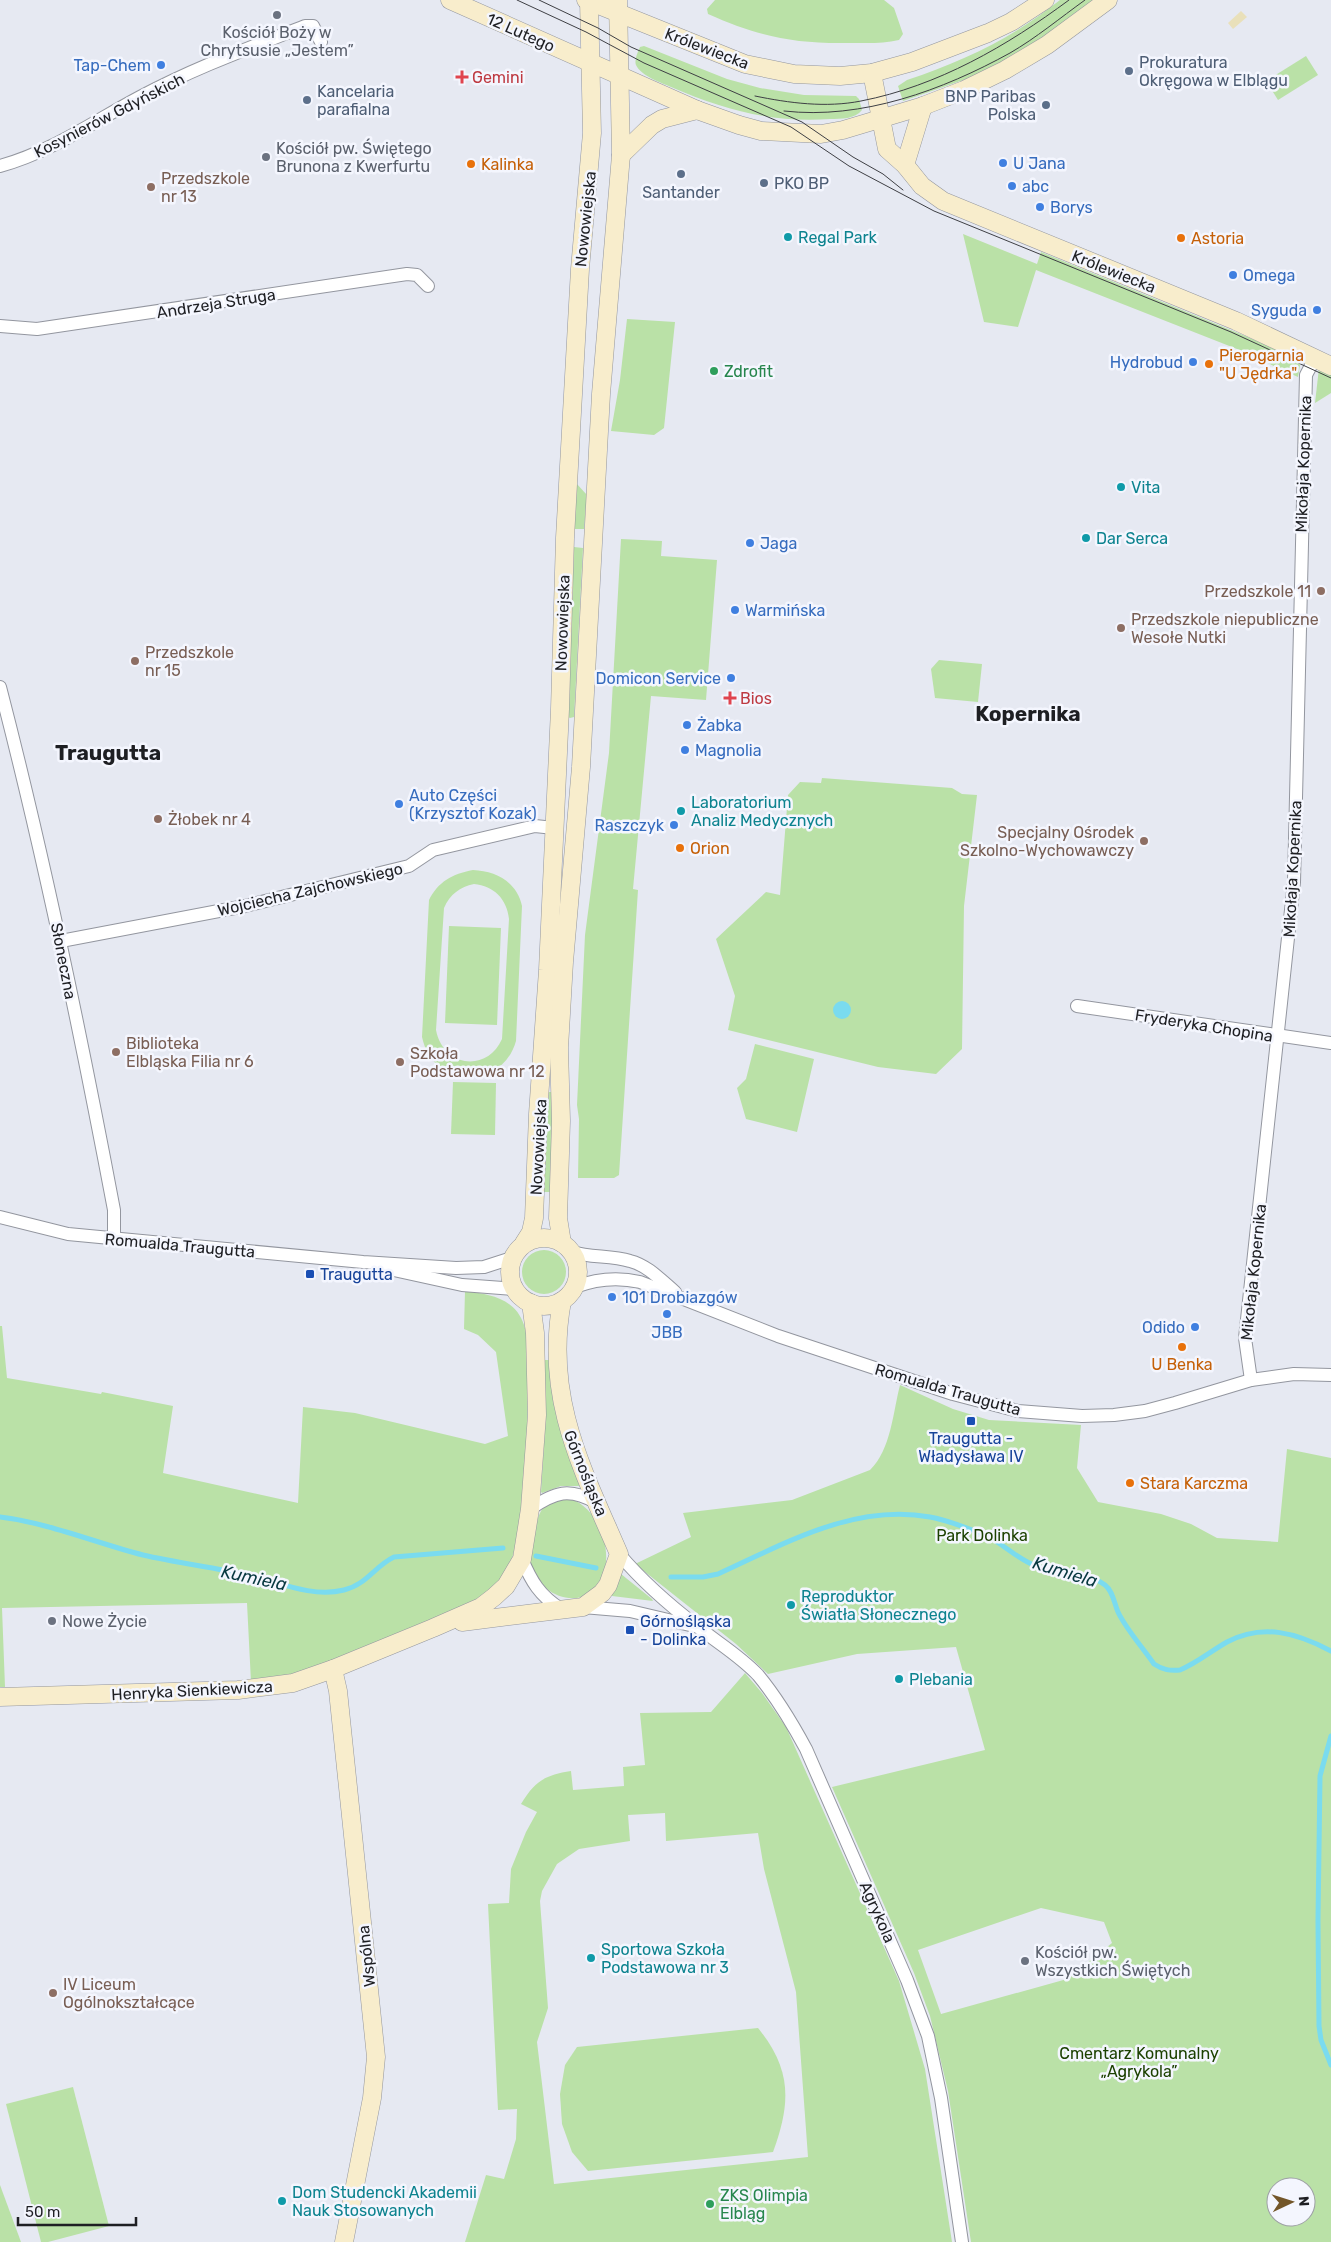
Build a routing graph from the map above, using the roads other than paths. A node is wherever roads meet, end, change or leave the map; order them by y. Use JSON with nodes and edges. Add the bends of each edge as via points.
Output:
{"nodes":[{"id":1,"x":450,"y":0,"type":"edge"},
{"id":2,"x":588,"y":0,"type":"edge"},
{"id":3,"x":1045,"y":0,"type":"edge"},
{"id":4,"x":1108,"y":0,"type":"edge"},
{"id":5,"x":618,"y":6,"type":"edge"},
{"id":6,"x":321,"y":42,"type":"dead end"},
{"id":7,"x":591,"y":63,"type":"junction"},
{"id":8,"x":872,"y":73,"type":"junction"},
{"id":9,"x":619,"y":75,"type":"junction"},
{"id":10,"x":923,"y":106,"type":"junction"},
{"id":11,"x":697,"y":110,"type":"junction"},
{"id":12,"x":882,"y":118,"type":"junction"},
{"id":13,"x":620,"y":156,"type":"junction"},
{"id":14,"x":905,"y":165,"type":"junction"},
{"id":15,"x":0,"y":166,"type":"edge"},
{"id":16,"x":428,"y":286,"type":"dead end"},
{"id":17,"x":0,"y":326,"type":"edge"},
{"id":18,"x":1323,"y":362,"type":"edge"},
{"id":19,"x":0,"y":687,"type":"edge"},
{"id":20,"x":554,"y":828,"type":"junction"},
{"id":21,"x":60,"y":941,"type":"junction"},
{"id":22,"x":1077,"y":1006,"type":"dead end"},
{"id":23,"x":1278,"y":1036,"type":"junction"},
{"id":24,"x":1331,"y":1043,"type":"edge"},
{"id":25,"x":0,"y":1217,"type":"edge"},
{"id":26,"x":114,"y":1238,"type":"junction"},
{"id":27,"x":524,"y":1243,"type":"junction"},
{"id":28,"x":567,"y":1247,"type":"junction"},
{"id":29,"x":512,"y":1258,"type":"junction"},
{"id":30,"x":363,"y":1262,"type":"junction"},
{"id":31,"x":575,"y":1287,"type":"junction"},
{"id":32,"x":515,"y":1290,"type":"junction"},
{"id":33,"x":682,"y":1298,"type":"junction"},
{"id":34,"x":562,"y":1301,"type":"junction"},
{"id":35,"x":531,"y":1303,"type":"junction"},
{"id":36,"x":1331,"y":1375,"type":"edge"},
{"id":37,"x":1251,"y":1380,"type":"junction"},
{"id":38,"x":597,"y":1503,"type":"junction"},
{"id":39,"x":530,"y":1510,"type":"junction"},
{"id":40,"x":619,"y":1554,"type":"junction"},
{"id":41,"x":522,"y":1559,"type":"junction"},
{"id":42,"x":583,"y":1607,"type":"junction"},
{"id":43,"x":561,"y":1609,"type":"junction"},
{"id":44,"x":433,"y":1628,"type":"junction"},
{"id":45,"x":699,"y":1628,"type":"junction"},
{"id":46,"x":333,"y":1669,"type":"junction"},
{"id":47,"x":0,"y":1697,"type":"edge"},
{"id":48,"x":344,"y":2242,"type":"edge"},
{"id":49,"x":962,"y":2242,"type":"edge"}],
"edges":[{"from":1,"to":7,"type":"street","name":"12 Lutego"},
{"from":2,"to":5,"type":"street","name":"Królewiecka"},
{"from":2,"to":7,"type":"street","name":"Nowowiejska"},
{"from":3,"to":8,"type":"street","via":[[988,33],[912,62]]},
{"from":4,"to":10,"type":"street","via":[[1047,45],[1005,70]]},
{"from":5,"to":8,"type":"street","name":"Królewiecka","via":[[744,64],[794,74],[840,76]]},
{"from":5,"to":9,"type":"street","name":"Nowowiejska"},
{"from":6,"to":15,"type":"street","name":"Kosynierów Gdyńskich","via":[[313,26],[304,26],[140,96],[61,143]]},
{"from":7,"to":9,"type":"street"},
{"from":7,"to":20,"type":"street","name":"Nowowiejska","via":[[592,133],[580,269],[565,538]]},
{"from":8,"to":12,"type":"street","name":"Królewiecka"},
{"from":9,"to":11,"type":"street"},
{"from":9,"to":13,"type":"street","name":"Nowowiejska"},
{"from":10,"to":12,"type":"street"},
{"from":10,"to":14,"type":"street"},
{"from":11,"to":12,"type":"street","via":[[761,131],[802,134],[844,130]]},
{"from":11,"to":13,"type":"street","via":[[652,124]]},
{"from":12,"to":14,"type":"street","name":"Królewiecka","via":[[899,139]]},
{"from":13,"to":28,"type":"street","name":"Nowowiejska","via":[[601,394],[582,757],[559,1048],[558,1218]]},
{"from":14,"to":18,"type":"street","name":"Królewiecka","via":[[922,186],[942,202],[1236,322]]},
{"from":16,"to":17,"type":"street","name":"Andrzeja Struga","via":[[417,275],[407,274],[37,329]]},
{"from":18,"to":23,"type":"street","name":"Mikołaja Kopernika","via":[[1306,375],[1294,882]]},
{"from":19,"to":21,"type":"street","name":"Słoneczna","via":[[39,839]]},
{"from":20,"to":21,"type":"street","name":"Wojciecha Zajchowskiego","via":[[535,826],[433,850],[401,868],[208,913]]},
{"from":20,"to":27,"type":"street","name":"Nowowiejska","via":[[534,1218]]},
{"from":21,"to":26,"type":"street","name":"Słoneczna","via":[[114,1210]]},
{"from":22,"to":23,"type":"street","name":"Fryderyka Chopina"},
{"from":23,"to":24,"type":"street","name":"Fryderyka Chopina"},
{"from":23,"to":37,"type":"street","name":"Mikołaja Kopernika","via":[[1245,1338]]},
{"from":25,"to":26,"type":"street","name":"Romualda Traugutta","via":[[68,1234]]},
{"from":26,"to":30,"type":"street","name":"Romualda Traugutta"},
{"from":27,"to":28,"type":"street","via":[[548,1238]]},
{"from":27,"to":29,"type":"street"},
{"from":28,"to":31,"type":"street","via":[[578,1266]]},
{"from":28,"to":33,"type":"street","name":"Romualda Traugutta","via":[[592,1257],[630,1261],[653,1273]]},
{"from":29,"to":30,"type":"street","name":"Romualda Traugutta","via":[[484,1267],[456,1268]]},
{"from":29,"to":32,"type":"street","via":[[510,1274]]},
{"from":30,"to":32,"type":"street","name":"Romualda Traugutta","via":[[421,1278]]},
{"from":31,"to":33,"type":"street","name":"Romualda Traugutta","via":[[595,1281],[628,1280]]},
{"from":31,"to":34,"type":"street"},
{"from":32,"to":35,"type":"street"},
{"from":33,"to":37,"type":"street","name":"Romualda Traugutta","via":[[786,1338],[953,1394],[1018,1411],[1082,1416],[1130,1413]]},
{"from":34,"to":35,"type":"street","via":[[546,1306]]},
{"from":34,"to":38,"type":"street","name":"Górnośląska","via":[[558,1328],[561,1394],[574,1448]]},
{"from":35,"to":39,"type":"street","name":"Górnośląska","via":[[537,1415]]},
{"from":36,"to":37,"type":"street","name":"Romualda Traugutta","via":[[1294,1374]]},
{"from":38,"to":39,"type":"street","via":[[583,1495],[563,1493]]},
{"from":38,"to":40,"type":"street","name":"Górnośląska"},
{"from":39,"to":41,"type":"street","name":"Górnośląska"},
{"from":40,"to":42,"type":"street","via":[[608,1585]]},
{"from":40,"to":45,"type":"street","name":"Agrykola","via":[[644,1582]]},
{"from":41,"to":43,"type":"street","via":[[538,1591]]},
{"from":41,"to":44,"type":"street","name":"Henryka Sienkiewicza","via":[[506,1586],[494,1598]]},
{"from":42,"to":43,"type":"street"},
{"from":42,"to":45,"type":"street","name":"Agrykola","via":[[658,1616]]},
{"from":43,"to":44,"type":"street","name":"Henryka Sienkiewicza","via":[[468,1620]]},
{"from":44,"to":46,"type":"street","name":"Henryka Sienkiewicza"},
{"from":45,"to":49,"type":"street","name":"Agrykola","via":[[757,1674],[788,1715],[813,1764],[908,1980],[928,2036],[936,2073]]},
{"from":46,"to":47,"type":"street","name":"Henryka Sienkiewicza","via":[[293,1683],[238,1690]]},
{"from":46,"to":48,"type":"street","name":"Wspólna","via":[[338,1691],[376,2057],[372,2098]]}]}
